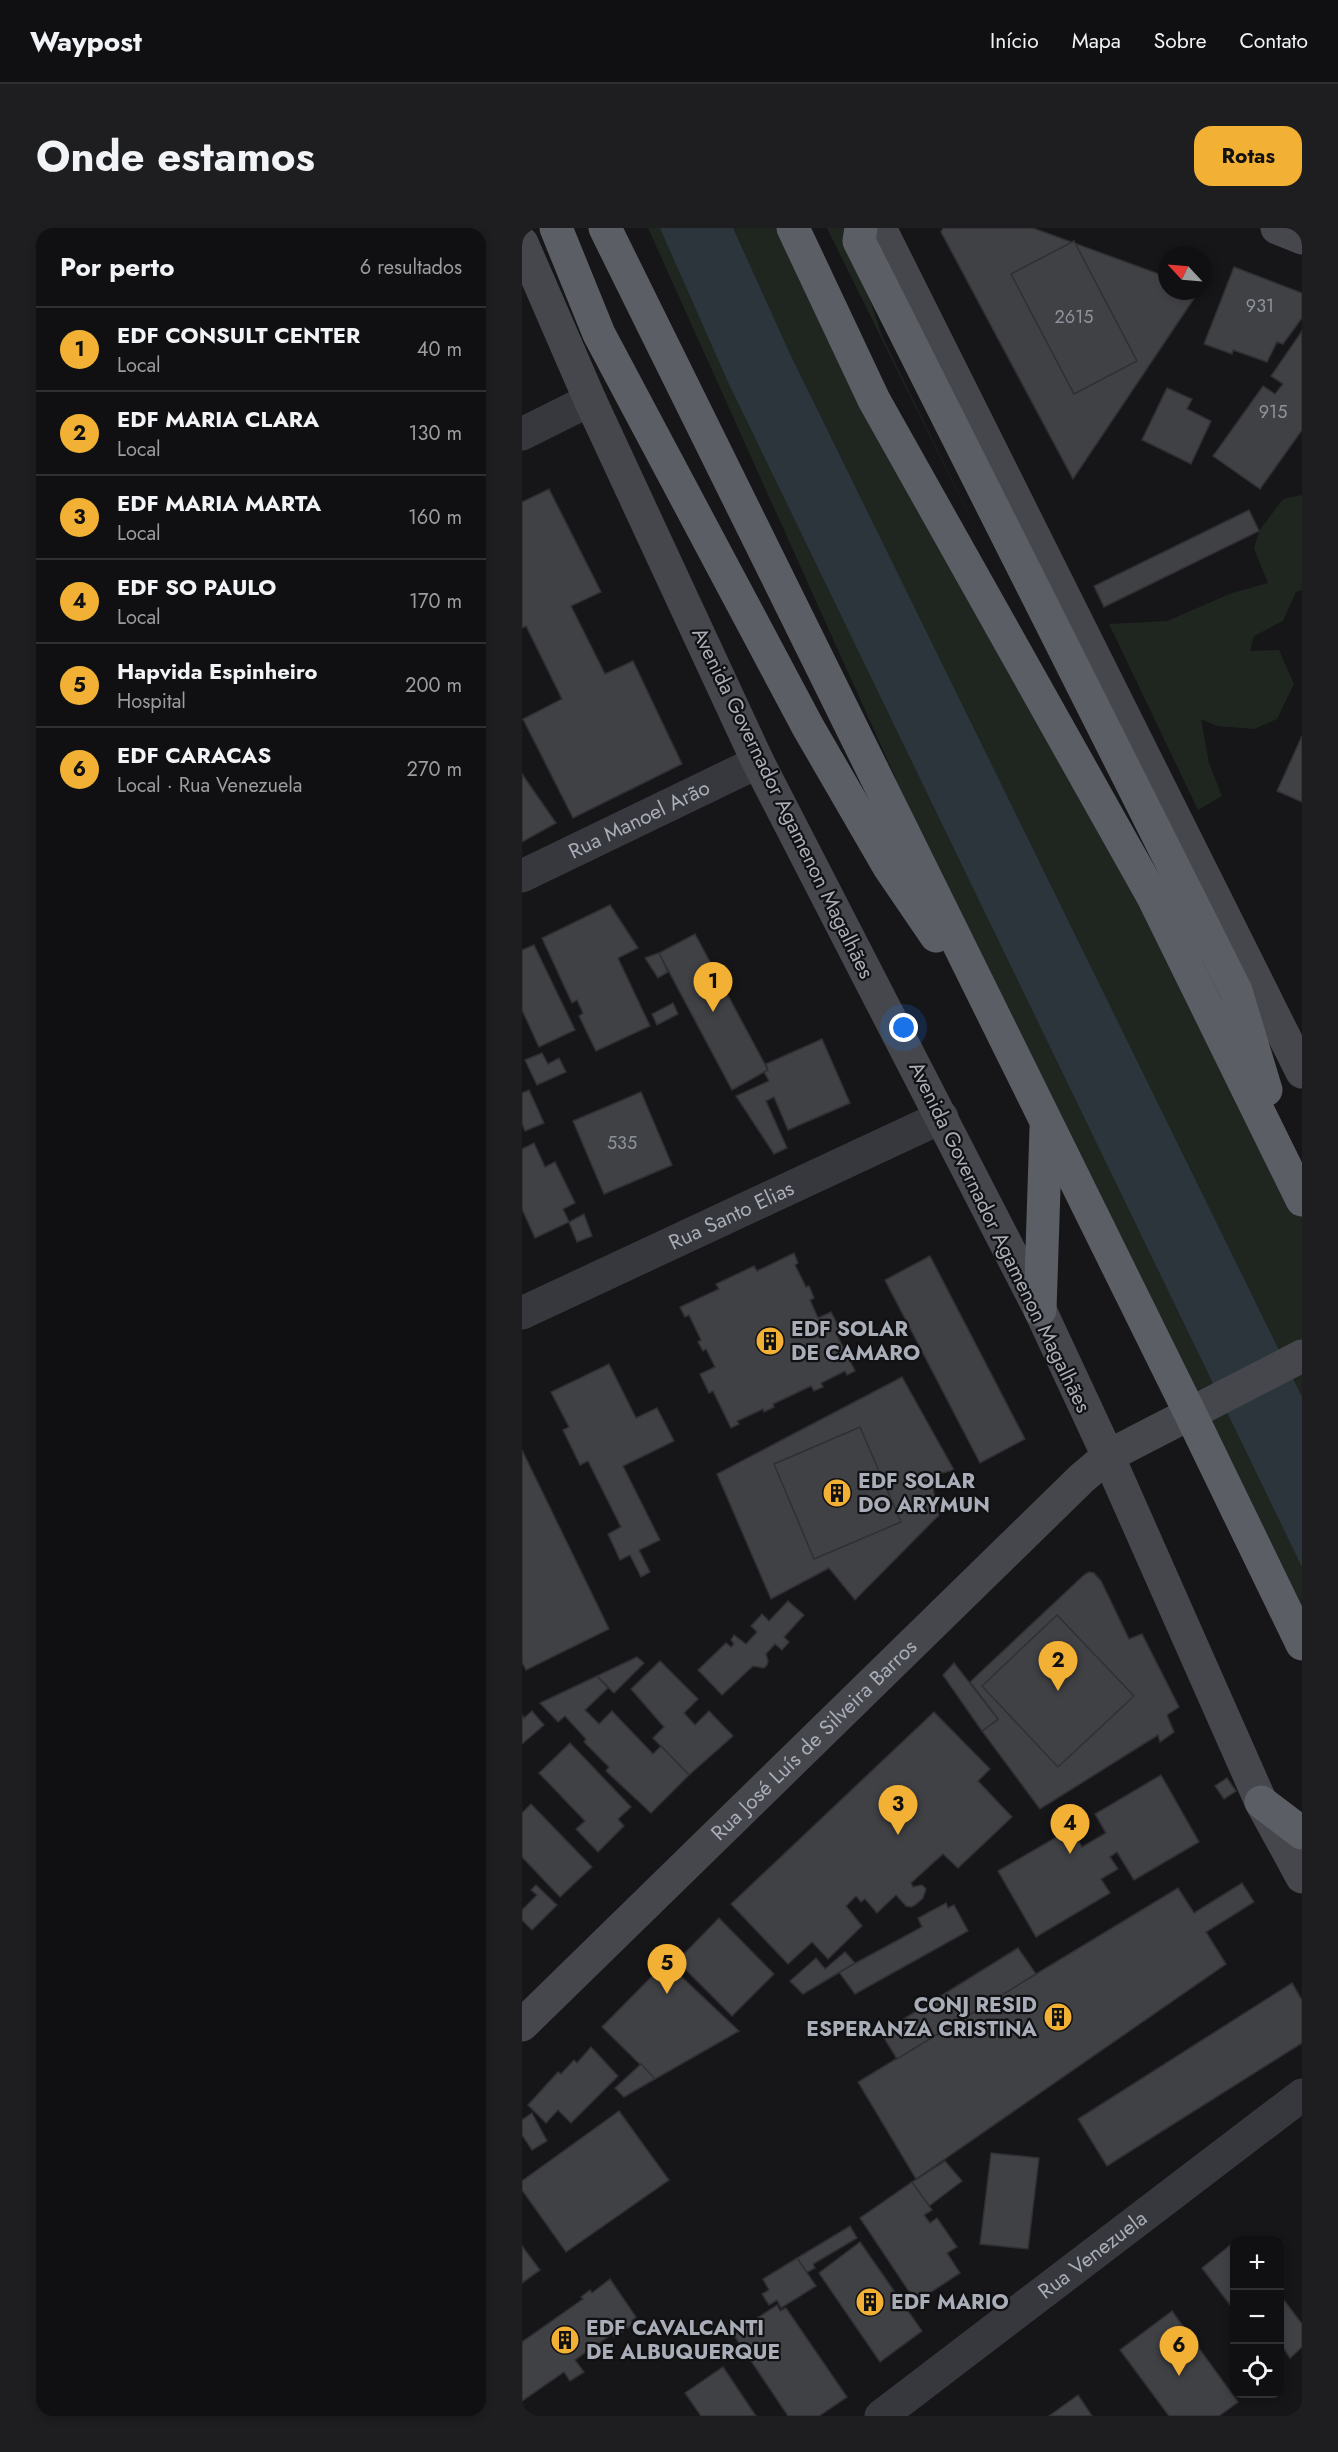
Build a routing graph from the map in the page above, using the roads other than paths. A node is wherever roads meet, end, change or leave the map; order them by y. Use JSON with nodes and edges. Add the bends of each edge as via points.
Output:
{"nodes":[{"id":1,"x":556,"y":228,"type":"edge"},
{"id":2,"x":605,"y":228,"type":"edge"},
{"id":3,"x":793,"y":228,"type":"edge"},
{"id":4,"x":861,"y":228,"type":"edge"},
{"id":5,"x":880,"y":228,"type":"edge"},
{"id":6,"x":1277,"y":228,"type":"edge"},
{"id":7,"x":1302,"y":238,"type":"edge"},
{"id":8,"x":522,"y":243,"type":"edge"},
{"id":9,"x":590,"y":400,"type":"junction"},
{"id":10,"x":522,"y":434,"type":"edge"},
{"id":11,"x":758,"y":762,"type":"junction"},
{"id":12,"x":522,"y":876,"type":"edge"},
{"id":13,"x":999,"y":1030,"type":"junction"},
{"id":14,"x":1302,"y":1072,"type":"edge"},
{"id":15,"x":942,"y":1117,"type":"junction"},
{"id":16,"x":1046,"y":1123,"type":"junction"},
{"id":17,"x":1298,"y":1190,"type":"edge"},
{"id":18,"x":1040,"y":1311,"type":"junction"},
{"id":19,"x":522,"y":1313,"type":"edge"},
{"id":20,"x":1302,"y":1356,"type":"edge"},
{"id":21,"x":1200,"y":1407,"type":"junction"},
{"id":22,"x":1108,"y":1456,"type":"junction"},
{"id":23,"x":1302,"y":1644,"type":"edge"},
{"id":24,"x":1261,"y":1802,"type":"junction"},
{"id":25,"x":1302,"y":1833,"type":"edge"},
{"id":26,"x":1302,"y":1877,"type":"edge"},
{"id":27,"x":522,"y":2025,"type":"edge"},
{"id":28,"x":1302,"y":2095,"type":"edge"},
{"id":29,"x":881,"y":2416,"type":"edge"}],
"edges":[{"from":1,"to":13,"type":"highway","via":[[599,334],[808,727],[889,867]]},
{"from":2,"to":13,"type":"highway"},
{"from":3,"to":17,"type":"highway","via":[[874,400],[1153,897]]},
{"from":4,"to":17,"type":"highway","via":[[859,241],[1236,991]]},
{"from":5,"to":14,"type":"main road"},
{"from":6,"to":7,"type":"main road"},
{"from":8,"to":9,"type":"main road","name":"Avenida Governador Agamenon Magalhães"},
{"from":9,"to":10,"type":"street"},
{"from":9,"to":11,"type":"main road","name":"Avenida Governador Agamenon Magalhães"},
{"from":11,"to":12,"type":"street","name":"Rua Manoel Arão"},
{"from":11,"to":15,"type":"main road","name":"Avenida Governador Agamenon Magalhães"},
{"from":13,"to":16,"type":"highway"},
{"from":15,"to":18,"type":"main road","name":"Avenida Governador Agamenon Magalhães"},
{"from":15,"to":19,"type":"street","name":"Rua Santo Elias"},
{"from":16,"to":18,"type":"highway"},
{"from":16,"to":21,"type":"highway"},
{"from":18,"to":22,"type":"main road","name":"Avenida Governador Agamenon Magalhães"},
{"from":20,"to":21,"type":"main road","name":"Rua José Luís de Silveira Barros"},
{"from":21,"to":22,"type":"main road","name":"Rua José Luís de Silveira Barros"},
{"from":21,"to":23,"type":"highway"},
{"from":22,"to":24,"type":"main road","name":"Avenida Governador Agamenon Magalhães"},
{"from":22,"to":27,"type":"main road","name":"Rua José Luís de Silveira Barros"},
{"from":24,"to":25,"type":"highway"},
{"from":24,"to":26,"type":"main road","name":"Avenida Governador Agamenon Magalhães"},
{"from":28,"to":29,"type":"street","name":"Rua Venezuela"}]}
